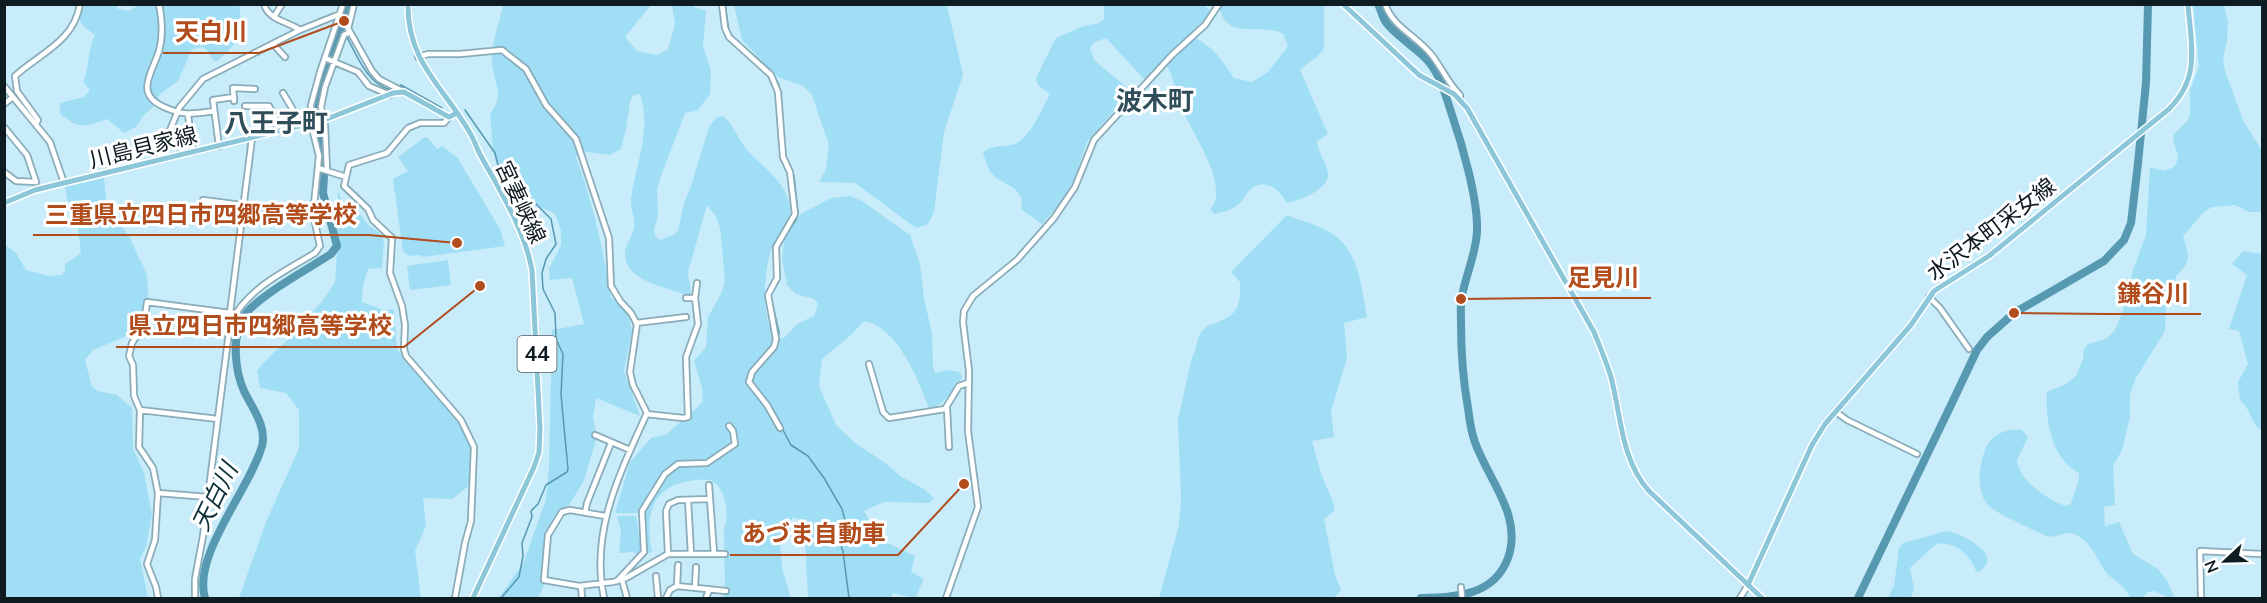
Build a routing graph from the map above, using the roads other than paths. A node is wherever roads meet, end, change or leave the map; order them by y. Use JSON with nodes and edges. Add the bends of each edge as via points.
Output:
{"nodes":[{"id":1,"x":80,"y":4,"type":"edge"},
{"id":2,"x":159,"y":4,"type":"edge"},
{"id":3,"x":264,"y":4,"type":"edge"},
{"id":4,"x":282,"y":4,"type":"edge"},
{"id":5,"x":343,"y":4,"type":"edge"},
{"id":6,"x":354,"y":4,"type":"edge"},
{"id":7,"x":408,"y":4,"type":"edge"},
{"id":8,"x":722,"y":4,"type":"edge"},
{"id":9,"x":1219,"y":4,"type":"edge"},
{"id":10,"x":1343,"y":4,"type":"edge"},
{"id":11,"x":1385,"y":4,"type":"edge"},
{"id":12,"x":2187,"y":4,"type":"edge"},
{"id":13,"x":340,"y":14,"type":"junction"},
{"id":14,"x":274,"y":17,"type":"junction"},
{"id":15,"x":300,"y":30,"type":"junction"},
{"id":16,"x":347,"y":32,"type":"junction"},
{"id":17,"x":273,"y":44,"type":"junction"},
{"id":18,"x":267,"y":47,"type":"junction"},
{"id":19,"x":265,"y":56,"type":"dead end"},
{"id":20,"x":285,"y":57,"type":"dead end"},
{"id":21,"x":418,"y":57,"type":"junction"},
{"id":22,"x":325,"y":58,"type":"junction"},
{"id":23,"x":334,"y":62,"type":"junction"},
{"id":24,"x":4,"y":86,"type":"edge"},
{"id":25,"x":255,"y":89,"type":"dead end"},
{"id":26,"x":404,"y":92,"type":"junction"},
{"id":27,"x":283,"y":93,"type":"dead end"},
{"id":28,"x":390,"y":95,"type":"junction"},
{"id":29,"x":13,"y":97,"type":"junction"},
{"id":30,"x":1460,"y":99,"type":"junction"},
{"id":31,"x":4,"y":104,"type":"edge"},
{"id":32,"x":245,"y":106,"type":"dead end"},
{"id":33,"x":214,"y":111,"type":"junction"},
{"id":34,"x":177,"y":113,"type":"junction"},
{"id":35,"x":457,"y":113,"type":"junction"},
{"id":36,"x":188,"y":115,"type":"junction"},
{"id":37,"x":449,"y":117,"type":"junction"},
{"id":38,"x":324,"y":120,"type":"junction"},
{"id":39,"x":36,"y":124,"type":"junction"},
{"id":40,"x":311,"y":124,"type":"junction"},
{"id":41,"x":302,"y":126,"type":"junction"},
{"id":42,"x":4,"y":127,"type":"edge"},
{"id":43,"x":279,"y":131,"type":"junction"},
{"id":44,"x":252,"y":138,"type":"junction"},
{"id":45,"x":219,"y":146,"type":"junction"},
{"id":46,"x":193,"y":152,"type":"junction"},
{"id":47,"x":158,"y":160,"type":"junction"},
{"id":48,"x":318,"y":168,"type":"junction"},
{"id":49,"x":327,"y":170,"type":"junction"},
{"id":50,"x":4,"y":172,"type":"edge"},
{"id":51,"x":346,"y":177,"type":"junction"},
{"id":52,"x":64,"y":183,"type":"junction"},
{"id":53,"x":203,"y":200,"type":"dead end"},
{"id":54,"x":4,"y":203,"type":"edge"},
{"id":55,"x":243,"y":205,"type":"junction"},
{"id":56,"x":314,"y":214,"type":"junction"},
{"id":57,"x":697,"y":283,"type":"dead end"},
{"id":58,"x":686,"y":297,"type":"dead end"},
{"id":59,"x":1929,"y":297,"type":"junction"},
{"id":60,"x":695,"y":298,"type":"junction"},
{"id":61,"x":232,"y":315,"type":"junction"},
{"id":62,"x":686,"y":317,"type":"dead end"},
{"id":63,"x":636,"y":323,"type":"junction"},
{"id":64,"x":1969,"y":350,"type":"dead end"},
{"id":65,"x":869,"y":364,"type":"dead end"},
{"id":66,"x":968,"y":383,"type":"junction"},
{"id":67,"x":947,"y":408,"type":"junction"},
{"id":68,"x":141,"y":410,"type":"junction"},
{"id":69,"x":1836,"y":412,"type":"junction"},
{"id":70,"x":646,"y":414,"type":"junction"},
{"id":71,"x":218,"y":419,"type":"junction"},
{"id":72,"x":729,"y":426,"type":"dead end"},
{"id":73,"x":780,"y":428,"type":"dead end"},
{"id":74,"x":595,"y":435,"type":"dead end"},
{"id":75,"x":611,"y":442,"type":"junction"},
{"id":76,"x":949,"y":447,"type":"dead end"},
{"id":77,"x":630,"y":450,"type":"junction"},
{"id":78,"x":1917,"y":454,"type":"dead end"},
{"id":79,"x":709,"y":485,"type":"dead end"},
{"id":80,"x":158,"y":493,"type":"junction"},
{"id":81,"x":208,"y":497,"type":"junction"},
{"id":82,"x":710,"y":499,"type":"junction"},
{"id":83,"x":688,"y":500,"type":"junction"},
{"id":84,"x":585,"y":513,"type":"junction"},
{"id":85,"x":605,"y":516,"type":"junction"},
{"id":86,"x":668,"y":554,"type":"junction"},
{"id":87,"x":691,"y":554,"type":"junction"},
{"id":88,"x":714,"y":554,"type":"junction"},
{"id":89,"x":726,"y":554,"type":"dead end"},
{"id":90,"x":2262,"y":554,"type":"edge"},
{"id":91,"x":678,"y":565,"type":"dead end"},
{"id":92,"x":696,"y":567,"type":"dead end"},
{"id":93,"x":656,"y":576,"type":"dead end"},
{"id":94,"x":620,"y":581,"type":"junction"},
{"id":95,"x":602,"y":584,"type":"junction"},
{"id":96,"x":1748,"y":585,"type":"junction"},
{"id":97,"x":581,"y":586,"type":"junction"},
{"id":98,"x":677,"y":586,"type":"junction"},
{"id":99,"x":695,"y":588,"type":"junction"},
{"id":100,"x":1461,"y":588,"type":"dead end"},
{"id":101,"x":709,"y":590,"type":"junction"},
{"id":102,"x":726,"y":591,"type":"dead end"},
{"id":103,"x":158,"y":598,"type":"edge"},
{"id":104,"x":195,"y":598,"type":"edge"},
{"id":105,"x":455,"y":598,"type":"edge"},
{"id":106,"x":473,"y":598,"type":"edge"},
{"id":107,"x":582,"y":598,"type":"edge"},
{"id":108,"x":604,"y":598,"type":"edge"},
{"id":109,"x":627,"y":598,"type":"edge"},
{"id":110,"x":658,"y":598,"type":"edge"},
{"id":111,"x":666,"y":598,"type":"edge"},
{"id":112,"x":706,"y":598,"type":"edge"},
{"id":113,"x":946,"y":598,"type":"edge"},
{"id":114,"x":1462,"y":598,"type":"edge"},
{"id":115,"x":1740,"y":598,"type":"edge"},
{"id":116,"x":1762,"y":598,"type":"edge"},
{"id":117,"x":2201,"y":598,"type":"edge"}],
"edges":[{"from":1,"to":39,"type":"street","via":[[62,41],[15,76],[17,91],[38,120]]},
{"from":2,"to":34,"type":"street","via":[[160,43],[147,91],[152,101]]},
{"from":3,"to":14,"type":"street"},
{"from":4,"to":14,"type":"street"},
{"from":5,"to":13,"type":"street"},
{"from":6,"to":16,"type":"street"},
{"from":7,"to":21,"type":"main road","name":"宮妻峡線","number":"44","via":[[409,32]]},
{"from":8,"to":73,"type":"street","via":[[729,37],[771,75],[777,87],[783,157],[793,187],[795,214],[776,247],[777,279],[768,295],[776,339],[749,380]]},
{"from":9,"to":66,"type":"street","via":[[1205,24],[1094,140],[1075,187],[1054,218],[1017,260],[973,296],[963,316]]},
{"from":10,"to":30,"type":"main road","via":[[1419,75]]},
{"from":11,"to":30,"type":"street","via":[[1394,22],[1436,60]]},
{"from":12,"to":59,"type":"main road","name":"水沢本町采女線","via":[[2193,62],[2180,98],[1989,256],[1939,286]]},
{"from":13,"to":15,"type":"street"},
{"from":13,"to":16,"type":"street"},
{"from":13,"to":22,"type":"street"},
{"from":14,"to":15,"type":"street"},
{"from":15,"to":17,"type":"street"},
{"from":16,"to":23,"type":"street"},
{"from":16,"to":26,"type":"street","via":[[379,79]]},
{"from":17,"to":18,"type":"street"},
{"from":17,"to":20,"type":"street"},
{"from":18,"to":19,"type":"street"},
{"from":18,"to":34,"type":"street","via":[[202,80]]},
{"from":21,"to":35,"type":"main road","name":"宮妻峡線","number":"44"},
{"from":21,"to":63,"type":"street","via":[[500,50],[526,69],[546,105],[578,143],[609,238],[611,286]]},
{"from":22,"to":23,"type":"street"},
{"from":22,"to":40,"type":"street","via":[[311,100]]},
{"from":23,"to":28,"type":"street","via":[[358,72],[369,86]]},
{"from":23,"to":38,"type":"street","via":[[323,94]]},
{"from":24,"to":29,"type":"street"},
{"from":25,"to":33,"type":"street","via":[[233,88],[234,99],[213,100]]},
{"from":26,"to":28,"type":"main road","name":"川島貝家線"},
{"from":26,"to":37,"type":"main road"},
{"from":27,"to":41,"type":"street"},
{"from":28,"to":38,"type":"main road","name":"川島貝家線"},
{"from":29,"to":31,"type":"street"},
{"from":29,"to":39,"type":"street"},
{"from":30,"to":96,"type":"main road","via":[[1594,332],[1611,378],[1628,456],[1636,473],[1649,492]]},
{"from":32,"to":43,"type":"street","via":[[269,106]]},
{"from":33,"to":36,"type":"street"},
{"from":33,"to":45,"type":"street"},
{"from":34,"to":36,"type":"street"},
{"from":34,"to":47,"type":"street"},
{"from":35,"to":37,"type":"main road"},
{"from":35,"to":106,"type":"main road","name":"宮妻峡線","number":"44","via":[[527,247],[533,288],[540,429],[534,467]]},
{"from":36,"to":46,"type":"street"},
{"from":37,"to":51,"type":"street","via":[[444,123],[420,123],[408,128],[387,153],[349,165]]},
{"from":38,"to":40,"type":"main road","name":"川島貝家線"},
{"from":38,"to":49,"type":"street"},
{"from":39,"to":52,"type":"street","via":[[54,149]]},
{"from":40,"to":41,"type":"main road","name":"川島貝家線"},
{"from":40,"to":48,"type":"street","via":[[319,153]]},
{"from":41,"to":43,"type":"main road","name":"川島貝家線"},
{"from":42,"to":50,"type":"street","via":[[27,155],[36,182],[16,181]]},
{"from":43,"to":44,"type":"main road","name":"川島貝家線"},
{"from":44,"to":45,"type":"main road","name":"川島貝家線"},
{"from":44,"to":55,"type":"street"},
{"from":45,"to":46,"type":"main road","name":"川島貝家線"},
{"from":46,"to":47,"type":"main road","name":"川島貝家線"},
{"from":47,"to":52,"type":"main road","name":"川島貝家線"},
{"from":48,"to":49,"type":"street"},
{"from":48,"to":56,"type":"street"},
{"from":49,"to":51,"type":"street"},
{"from":51,"to":105,"type":"street","via":[[346,190],[392,238],[390,273],[402,306],[406,356],[461,420],[474,447],[471,521]]},
{"from":52,"to":54,"type":"main road","name":"川島貝家線"},
{"from":53,"to":55,"type":"street"},
{"from":55,"to":56,"type":"street"},
{"from":55,"to":61,"type":"street"},
{"from":56,"to":61,"type":"street","via":[[318,251],[263,286]]},
{"from":57,"to":60,"type":"street"},
{"from":58,"to":60,"type":"street"},
{"from":59,"to":64,"type":"street"},
{"from":59,"to":69,"type":"main road","name":"水沢本町采女線","via":[[1911,325]]},
{"from":60,"to":70,"type":"street","via":[[698,324],[686,357],[688,417]]},
{"from":61,"to":68,"type":"street","via":[[147,302],[144,325],[129,356],[134,396]]},
{"from":61,"to":71,"type":"street"},
{"from":62,"to":63,"type":"street"},
{"from":63,"to":70,"type":"street","via":[[630,372]]},
{"from":65,"to":67,"type":"street","via":[[887,417]]},
{"from":66,"to":67,"type":"street","via":[[959,386]]},
{"from":66,"to":113,"type":"street","via":[[968,431],[978,507]]},
{"from":67,"to":76,"type":"street"},
{"from":68,"to":71,"type":"street"},
{"from":68,"to":80,"type":"street","via":[[140,447],[153,468]]},
{"from":69,"to":78,"type":"street"},
{"from":69,"to":96,"type":"main road","name":"水沢本町采女線","via":[[1812,446]]},
{"from":70,"to":77,"type":"street"},
{"from":71,"to":81,"type":"street"},
{"from":72,"to":94,"type":"street","via":[[735,444],[707,463],[678,464],[662,478],[642,511],[645,552]]},
{"from":74,"to":75,"type":"street"},
{"from":75,"to":77,"type":"street"},
{"from":75,"to":84,"type":"street"},
{"from":77,"to":85,"type":"street"},
{"from":79,"to":82,"type":"street"},
{"from":80,"to":81,"type":"street"},
{"from":80,"to":103,"type":"street","via":[[155,540],[147,563]]},
{"from":81,"to":104,"type":"street"},
{"from":82,"to":83,"type":"street"},
{"from":82,"to":88,"type":"street"},
{"from":83,"to":86,"type":"street","via":[[667,506]]},
{"from":83,"to":87,"type":"street"},
{"from":84,"to":85,"type":"street"},
{"from":84,"to":97,"type":"street","via":[[562,512],[549,532],[544,580]]},
{"from":85,"to":95,"type":"street","via":[[600,555]]},
{"from":86,"to":87,"type":"street"},
{"from":86,"to":94,"type":"street"},
{"from":87,"to":88,"type":"street"},
{"from":88,"to":89,"type":"street"},
{"from":90,"to":117,"type":"street","via":[[2200,551]]},
{"from":91,"to":98,"type":"street"},
{"from":92,"to":99,"type":"street"},
{"from":93,"to":110,"type":"street"},
{"from":94,"to":95,"type":"street"},
{"from":94,"to":109,"type":"street"},
{"from":95,"to":97,"type":"street"},
{"from":95,"to":108,"type":"street"},
{"from":96,"to":115,"type":"street"},
{"from":96,"to":116,"type":"main road"},
{"from":97,"to":107,"type":"street"},
{"from":98,"to":99,"type":"street"},
{"from":98,"to":111,"type":"street"},
{"from":99,"to":101,"type":"street"},
{"from":100,"to":114,"type":"street"},
{"from":101,"to":102,"type":"street"},
{"from":101,"to":112,"type":"street"}]}
